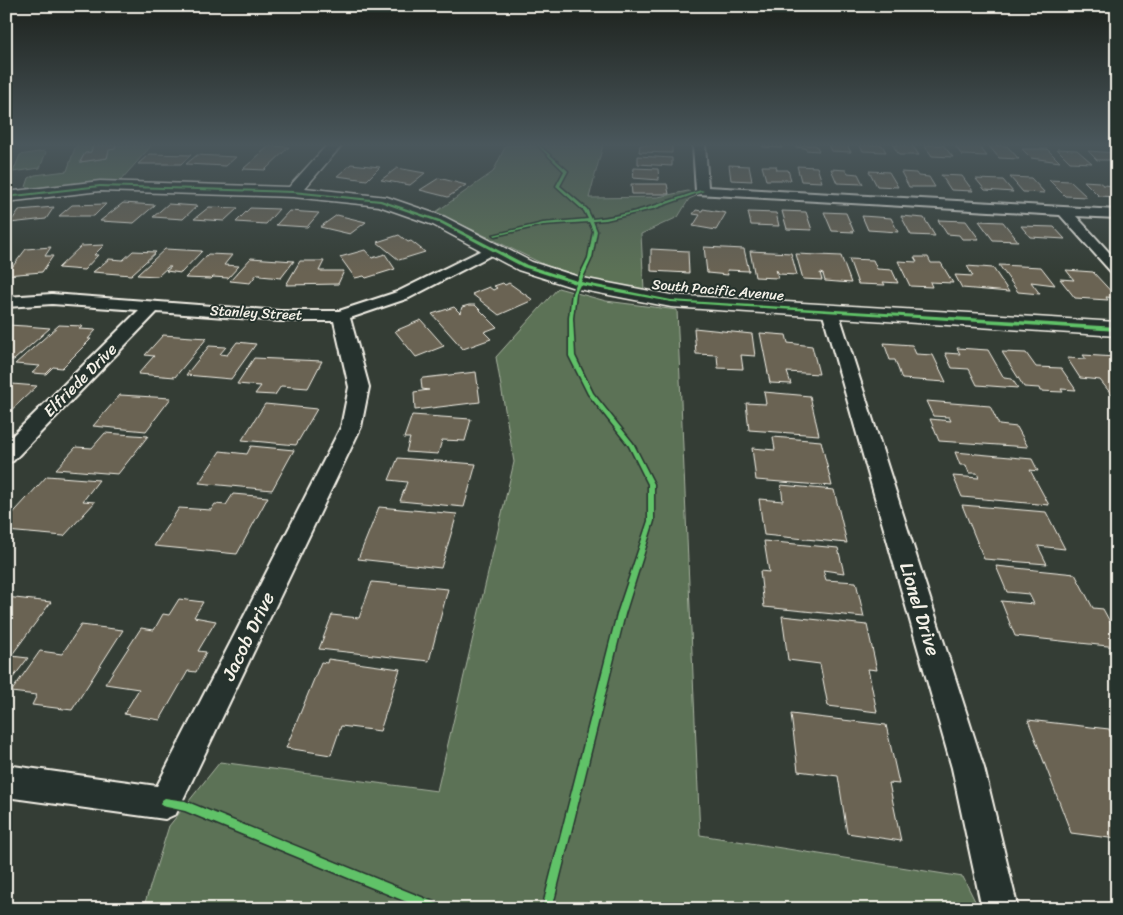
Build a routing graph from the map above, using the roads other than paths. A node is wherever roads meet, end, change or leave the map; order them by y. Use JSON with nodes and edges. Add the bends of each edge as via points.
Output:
{"nodes":[{"id":1,"x":85,"y":188,"type":"edge"},
{"id":2,"x":155,"y":188,"type":"edge"},
{"id":3,"x":297,"y":188,"type":"edge"},
{"id":4,"x":702,"y":188,"type":"edge"},
{"id":5,"x":293,"y":192,"type":"junction"},
{"id":6,"x":6,"y":197,"type":"edge"},
{"id":7,"x":1064,"y":211,"type":"junction"},
{"id":8,"x":1117,"y":214,"type":"edge"},
{"id":9,"x":492,"y":250,"type":"junction"},
{"id":10,"x":1117,"y":270,"type":"edge"},
{"id":11,"x":6,"y":302,"type":"edge"},
{"id":12,"x":153,"y":306,"type":"junction"},
{"id":13,"x":830,"y":311,"type":"junction"},
{"id":14,"x":341,"y":316,"type":"junction"},
{"id":15,"x":1117,"y":328,"type":"edge"},
{"id":16,"x":6,"y":455,"type":"edge"},
{"id":17,"x":6,"y":781,"type":"edge"},
{"id":18,"x":1000,"y":909,"type":"edge"}],
"edges":[{"from":1,"to":6,"type":"street","name":"South Pacific Avenue"},
{"from":2,"to":5,"type":"street","name":"South Pacific Avenue"},
{"from":3,"to":5,"type":"street"},
{"from":4,"to":7,"type":"street","via":[[702,191]]},
{"from":5,"to":9,"type":"street","name":"South Pacific Avenue","via":[[381,201],[439,221]]},
{"from":7,"to":8,"type":"street"},
{"from":7,"to":10,"type":"street"},
{"from":9,"to":13,"type":"street","name":"South Pacific Avenue","via":[[525,266],[578,284],[662,299]]},
{"from":9,"to":14,"type":"street","name":"Stanley Street","via":[[403,295]]},
{"from":11,"to":12,"type":"street","name":"Stanley Street","via":[[52,299]]},
{"from":12,"to":14,"type":"street","name":"Stanley Street","via":[[280,316]]},
{"from":12,"to":16,"type":"street","name":"Elfriede Drive"},
{"from":13,"to":15,"type":"street","name":"South Pacific Avenue"},
{"from":13,"to":18,"type":"street","name":"Lionel Drive","via":[[968,768]]},
{"from":14,"to":17,"type":"street","name":"Jacob Drive","via":[[359,387],[351,427],[165,802]]}]}
